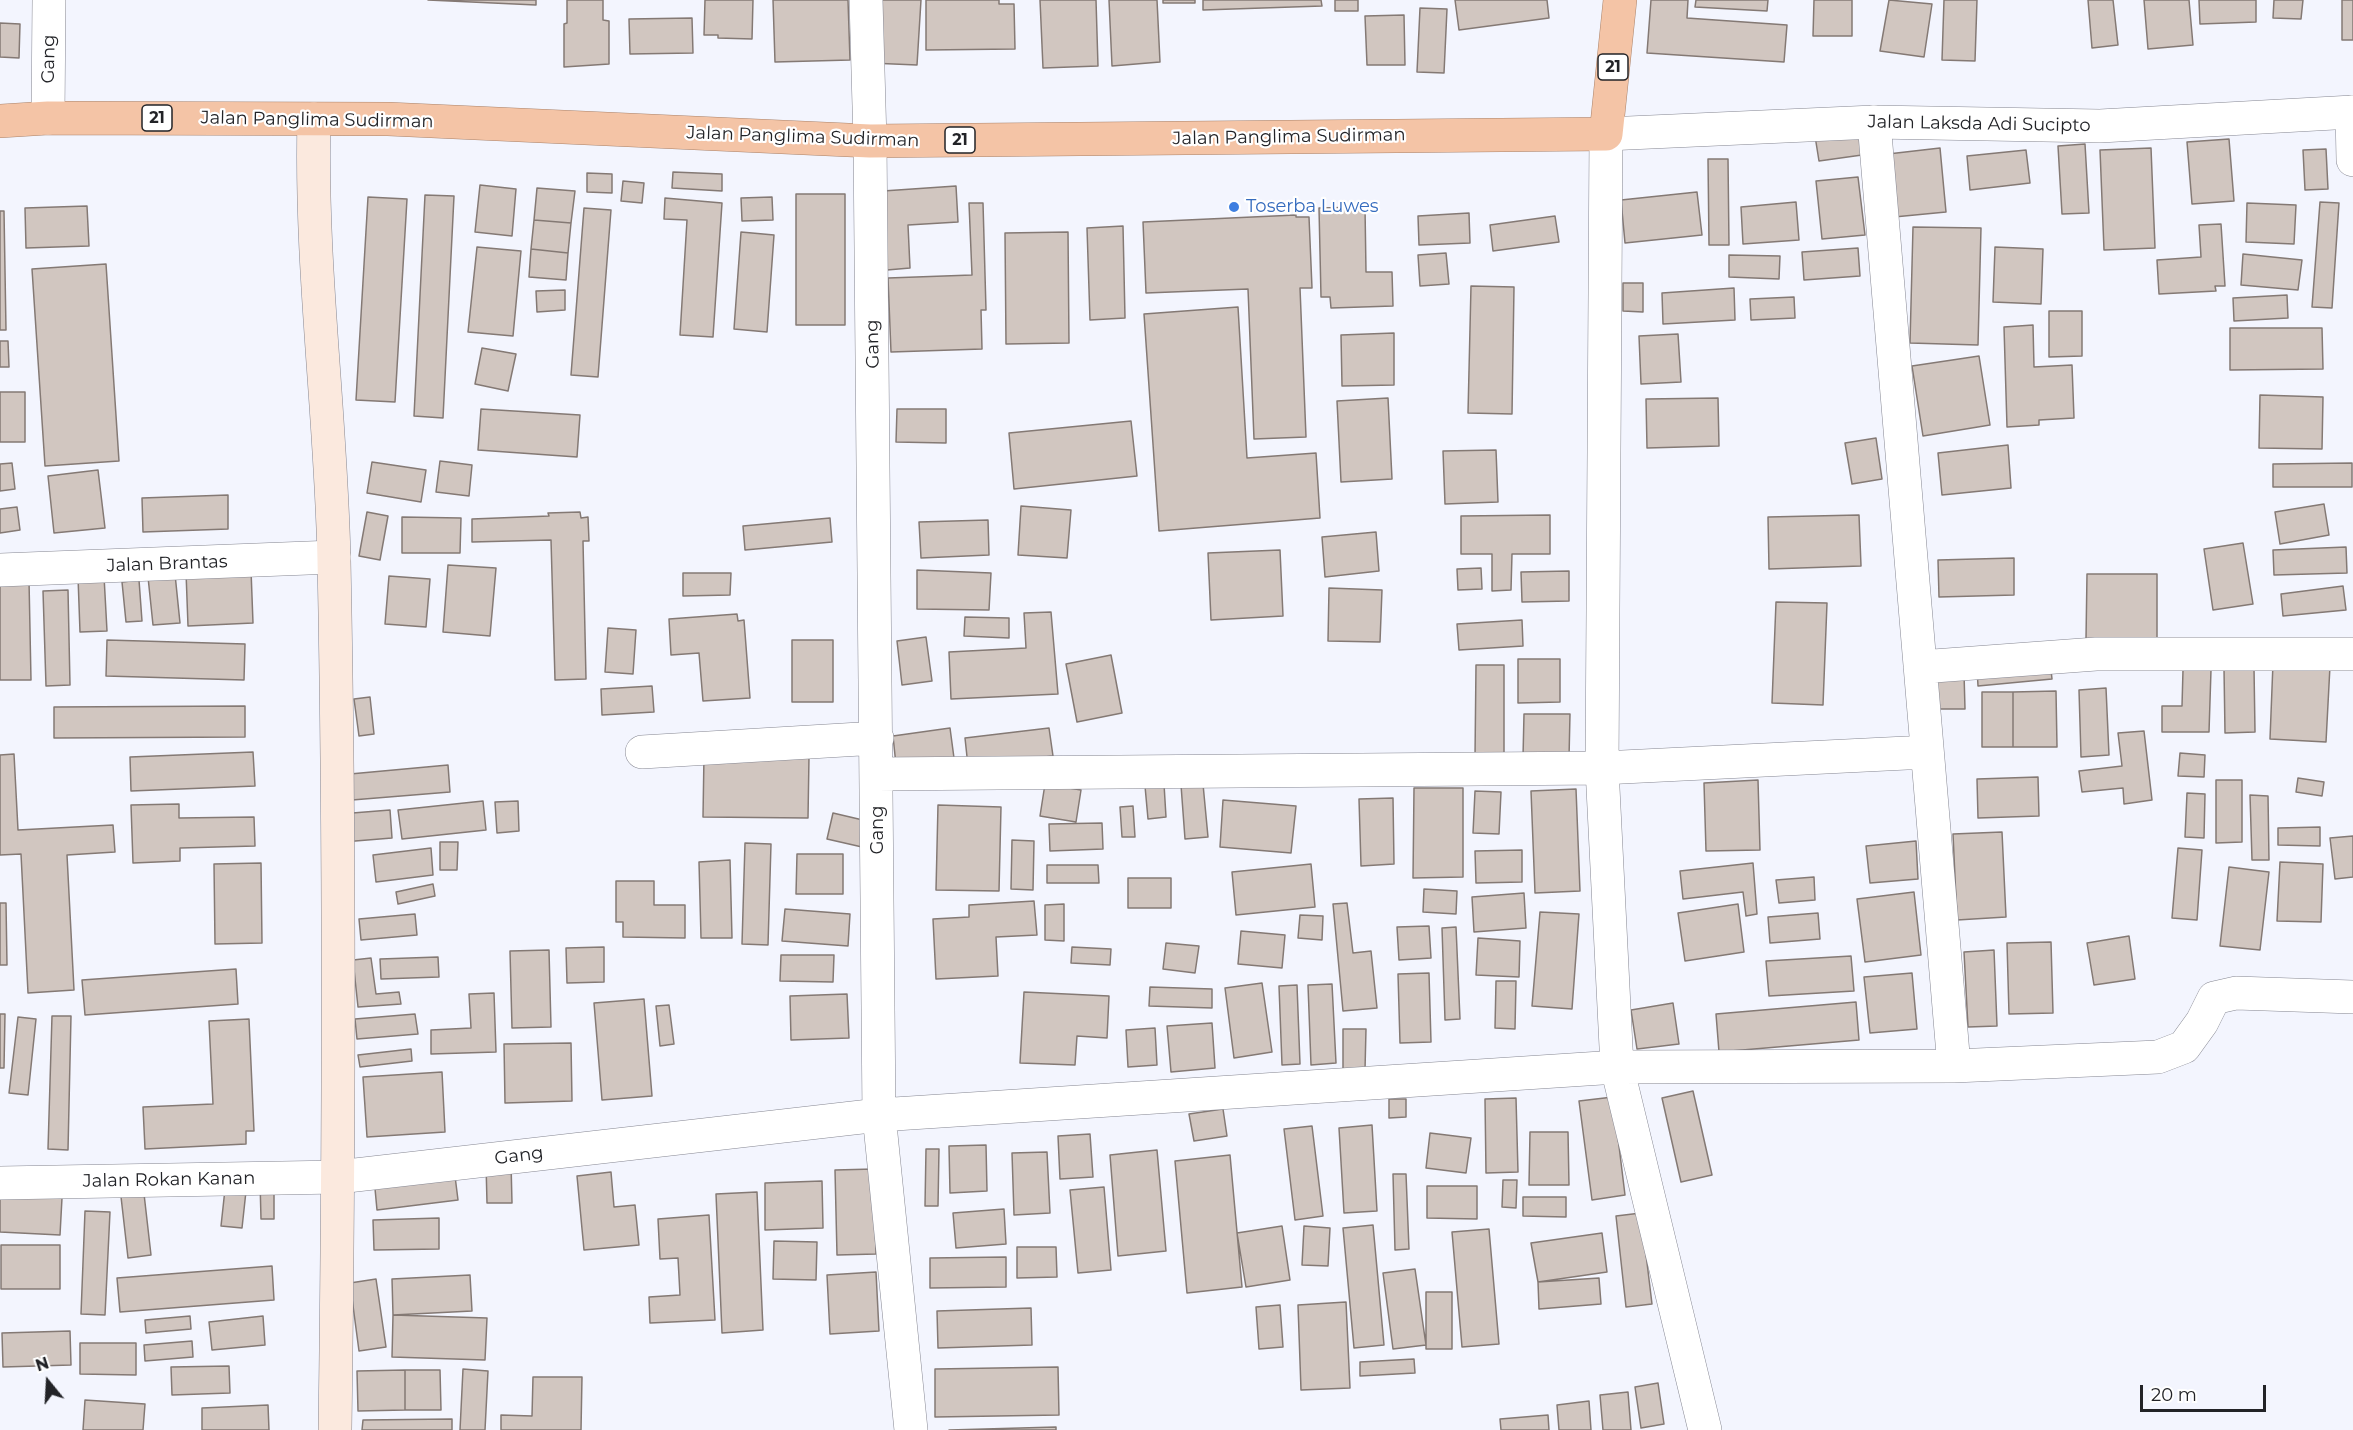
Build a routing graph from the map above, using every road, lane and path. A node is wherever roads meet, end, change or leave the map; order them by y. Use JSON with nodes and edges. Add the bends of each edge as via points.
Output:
{"nodes":[{"id":1,"x":49,"y":0,"type":"edge"},
{"id":2,"x":866,"y":0,"type":"edge"},
{"id":3,"x":1620,"y":0,"type":"edge"},
{"id":4,"x":2352,"y":112,"type":"edge"},
{"id":5,"x":48,"y":117,"type":"junction"},
{"id":6,"x":314,"y":118,"type":"junction"},
{"id":7,"x":0,"y":121,"type":"edge"},
{"id":8,"x":1874,"y":122,"type":"junction"},
{"id":9,"x":1606,"y":134,"type":"junction"},
{"id":10,"x":870,"y":141,"type":"junction"},
{"id":11,"x":2353,"y":160,"type":"edge"},
{"id":12,"x":334,"y":557,"type":"junction"},
{"id":13,"x":0,"y":570,"type":"edge"},
{"id":14,"x":2353,"y":654,"type":"edge"},
{"id":15,"x":1920,"y":667,"type":"junction"},
{"id":16,"x":877,"y":738,"type":"junction"},
{"id":17,"x":642,"y":752,"type":"dead end"},
{"id":18,"x":1927,"y":752,"type":"junction"},
{"id":19,"x":1602,"y":768,"type":"junction"},
{"id":20,"x":878,"y":774,"type":"junction"},
{"id":21,"x":2353,"y":997,"type":"edge"},
{"id":22,"x":1954,"y":1066,"type":"junction"},
{"id":23,"x":1617,"y":1067,"type":"junction"},
{"id":24,"x":879,"y":1115,"type":"junction"},
{"id":25,"x":338,"y":1177,"type":"junction"},
{"id":26,"x":0,"y":1183,"type":"edge"},
{"id":27,"x":335,"y":1430,"type":"edge"},
{"id":28,"x":911,"y":1430,"type":"edge"},
{"id":29,"x":1706,"y":1430,"type":"edge"}],
"edges":[{"from":1,"to":5,"type":"street","name":"Gang"},
{"from":2,"to":10,"type":"street","name":"Gang"},
{"from":3,"to":9,"type":"highway","number":"21"},
{"from":4,"to":8,"type":"street","name":"Jalan Laksda Adi Sucipto","via":[[2100,126]]},
{"from":4,"to":11,"type":"street"},
{"from":5,"to":6,"type":"highway","name":"Jalan Panglima Sudirman","number":"21"},
{"from":5,"to":7,"type":"highway","name":"Jalan Panglima Sudirman","number":"21"},
{"from":6,"to":10,"type":"highway","name":"Jalan Panglima Sudirman","number":"21"},
{"from":6,"to":12,"type":"main road","via":[[313,195]]},
{"from":8,"to":9,"type":"street","name":"Jalan Laksda Adi Sucipto"},
{"from":8,"to":15,"type":"street"},
{"from":9,"to":10,"type":"highway","name":"Jalan Panglima Sudirman","number":"21"},
{"from":9,"to":19,"type":"street"},
{"from":10,"to":16,"type":"street","name":"Gang"},
{"from":12,"to":13,"type":"street","name":"Jalan Brantas"},
{"from":12,"to":25,"type":"main road"},
{"from":14,"to":15,"type":"street","via":[[2096,654]]},
{"from":15,"to":18,"type":"street"},
{"from":16,"to":17,"type":"street"},
{"from":16,"to":20,"type":"street","name":"Gang"},
{"from":18,"to":19,"type":"street"},
{"from":18,"to":22,"type":"street"},
{"from":19,"to":20,"type":"street"},
{"from":19,"to":23,"type":"street"},
{"from":20,"to":24,"type":"street","name":"Gang"},
{"from":21,"to":22,"type":"street","via":[[2236,993],[2214,998],[2184,1047],[2158,1057]]},
{"from":22,"to":23,"type":"street"},
{"from":23,"to":24,"type":"street"},
{"from":23,"to":29,"type":"street"},
{"from":24,"to":25,"type":"street","name":"Gang"},
{"from":24,"to":28,"type":"street"},
{"from":25,"to":26,"type":"street","name":"Jalan Rokan Kanan"},
{"from":25,"to":27,"type":"main road"}]}
